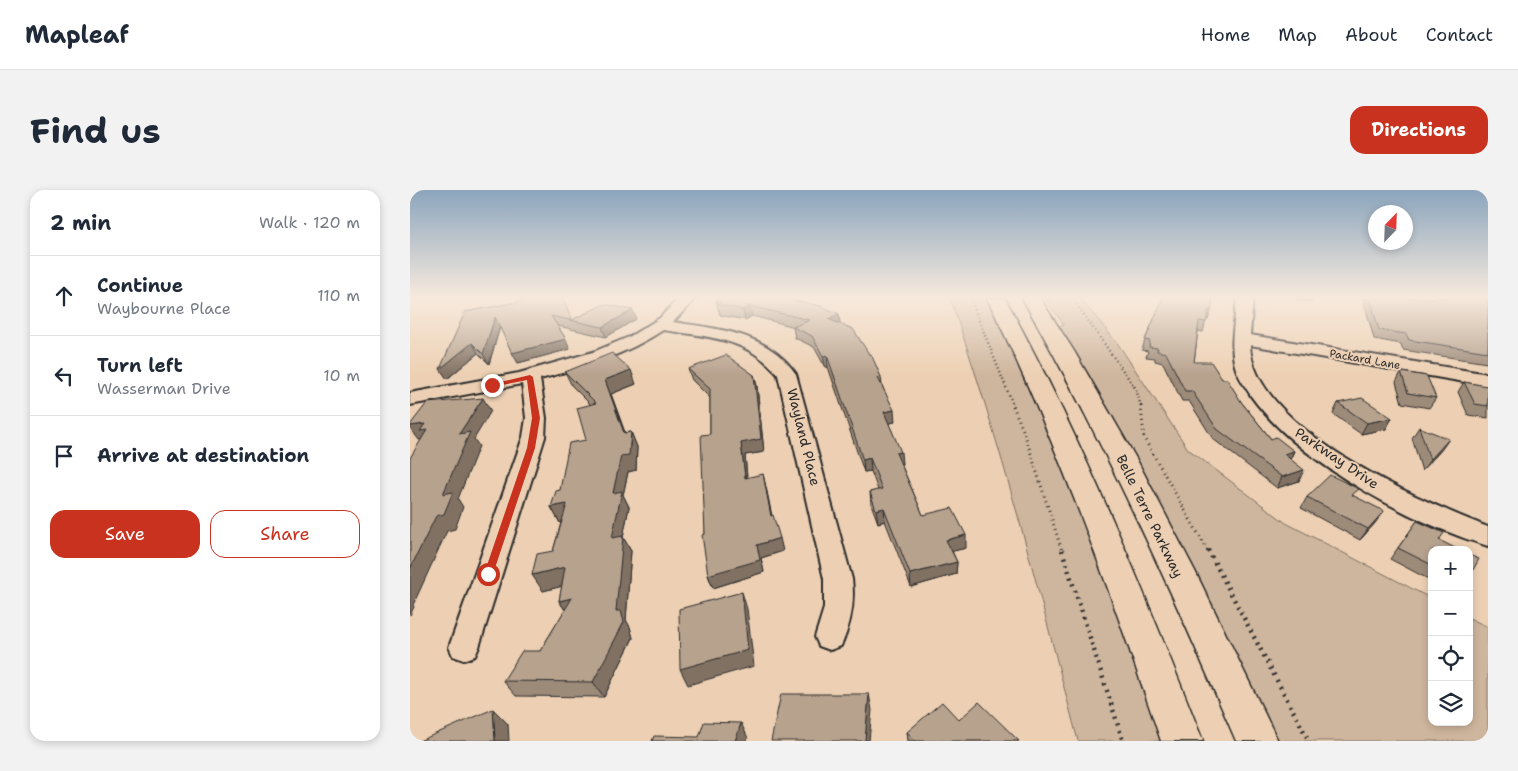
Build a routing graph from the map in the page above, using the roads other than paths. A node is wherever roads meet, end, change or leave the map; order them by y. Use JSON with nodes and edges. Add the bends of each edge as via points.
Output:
{"nodes":[{"id":1,"x":1010,"y":324,"type":"edge"},
{"id":2,"x":1047,"y":324,"type":"edge"},
{"id":3,"x":1244,"y":324,"type":"edge"},
{"id":4,"x":661,"y":325,"type":"joint"},
{"id":5,"x":1243,"y":339,"type":"junction"},
{"id":6,"x":530,"y":377,"type":"junction"},
{"id":7,"x":1488,"y":380,"type":"edge"},
{"id":8,"x":410,"y":399,"type":"edge"},
{"id":9,"x":1488,"y":537,"type":"edge"},
{"id":10,"x":830,"y":637,"type":"dead end"},
{"id":11,"x":464,"y":647,"type":"dead end"},
{"id":12,"x":1182,"y":741,"type":"edge"},
{"id":13,"x":1257,"y":741,"type":"edge"}],
"edges":[{"from":1,"to":12,"type":"main road","via":[[1066,443],[1142,631]]},
{"from":2,"to":13,"type":"main road","name":"Belle Terre Parkway","via":[[1086,389],[1134,483]]},
{"from":3,"to":5,"type":"street","name":"Parkway Drive"},
{"from":4,"to":6,"type":"street","via":[[603,354]]},
{"from":4,"to":10,"type":"street","name":"Wayland Place","via":[[746,342],[775,358],[787,374],[838,579],[839,613]]},
{"from":5,"to":7,"type":"street","name":"Packard Lane"},
{"from":5,"to":9,"type":"street","name":"Parkway Drive","via":[[1243,358],[1248,376],[1291,428],[1380,488]]},
{"from":6,"to":8,"type":"street"},
{"from":6,"to":11,"type":"street","via":[[536,418],[534,437]]}]}
